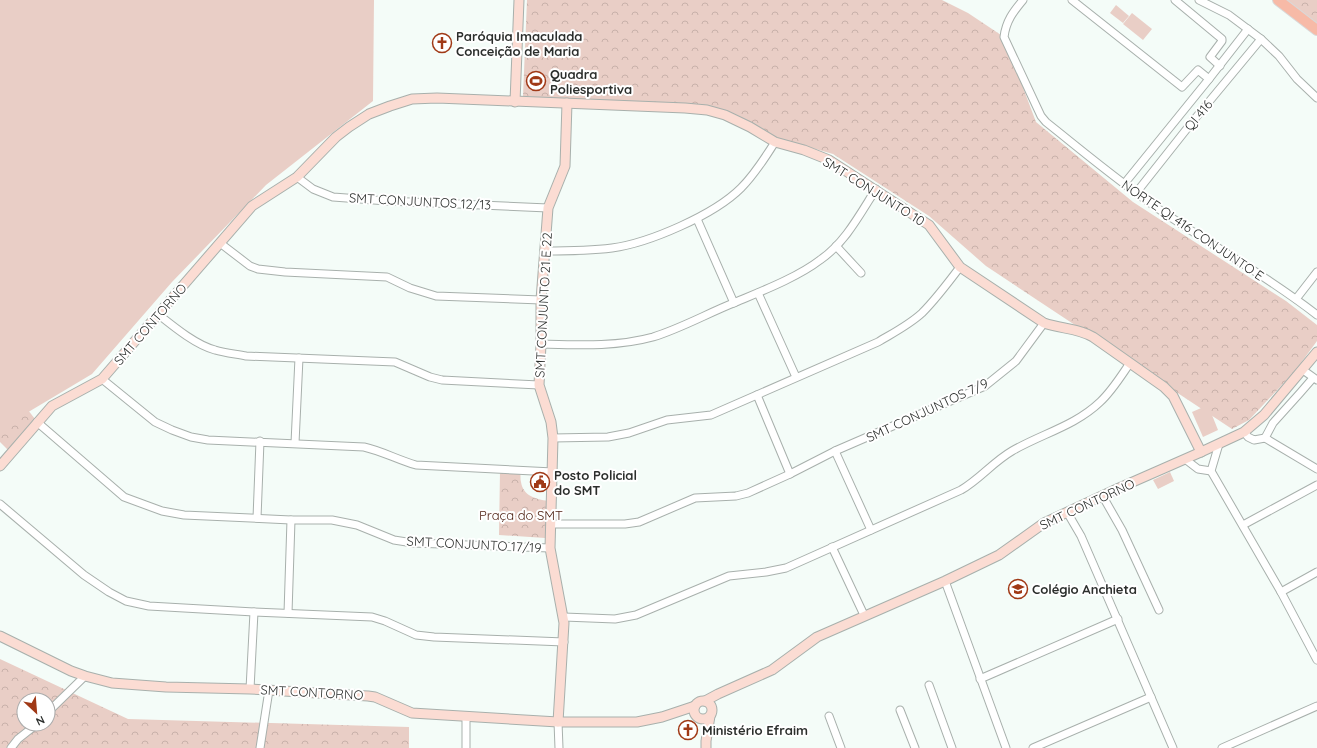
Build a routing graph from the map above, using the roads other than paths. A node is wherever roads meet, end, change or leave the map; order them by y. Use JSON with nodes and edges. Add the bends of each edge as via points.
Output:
{"nodes":[{"id":1,"x":519,"y":0,"type":"edge"},
{"id":2,"x":1072,"y":0,"type":"edge"},
{"id":3,"x":1175,"y":0,"type":"edge"},
{"id":4,"x":1199,"y":0,"type":"edge"},
{"id":5,"x":1278,"y":0,"type":"edge"},
{"id":6,"x":1019,"y":1,"type":"edge"},
{"id":7,"x":1248,"y":29,"type":"junction"},
{"id":8,"x":1317,"y":30,"type":"edge"},
{"id":9,"x":1261,"y":38,"type":"junction"},
{"id":10,"x":1220,"y":66,"type":"junction"},
{"id":11,"x":1209,"y":80,"type":"junction"},
{"id":12,"x":1317,"y":98,"type":"edge"},
{"id":13,"x":1192,"y":101,"type":"junction"},
{"id":14,"x":516,"y":102,"type":"junction"},
{"id":15,"x":568,"y":103,"type":"junction"},
{"id":16,"x":1184,"y":110,"type":"junction"},
{"id":17,"x":1202,"y":111,"type":"junction"},
{"id":18,"x":1193,"y":121,"type":"junction"},
{"id":19,"x":775,"y":142,"type":"junction"},
{"id":20,"x":297,"y":177,"type":"junction"},
{"id":21,"x":1124,"y":184,"type":"junction"},
{"id":22,"x":876,"y":189,"type":"junction"},
{"id":23,"x":1136,"y":193,"type":"junction"},
{"id":24,"x":548,"y":208,"type":"junction"},
{"id":25,"x":697,"y":219,"type":"junction"},
{"id":26,"x":220,"y":243,"type":"junction"},
{"id":27,"x":836,"y":246,"type":"junction"},
{"id":28,"x":544,"y":251,"type":"junction"},
{"id":29,"x":960,"y":267,"type":"junction"},
{"id":30,"x":1317,"y":272,"type":"edge"},
{"id":31,"x":861,"y":274,"type":"dead end"},
{"id":32,"x":758,"y":293,"type":"junction"},
{"id":33,"x":1296,"y":299,"type":"junction"},
{"id":34,"x":541,"y":300,"type":"junction"},
{"id":35,"x":734,"y":303,"type":"junction"},
{"id":36,"x":158,"y":315,"type":"junction"},
{"id":37,"x":1317,"y":315,"type":"edge"},
{"id":38,"x":1044,"y":324,"type":"junction"},
{"id":39,"x":541,"y":344,"type":"junction"},
{"id":40,"x":1317,"y":352,"type":"edge"},
{"id":41,"x":299,"y":358,"type":"junction"},
{"id":42,"x":1130,"y":363,"type":"junction"},
{"id":43,"x":1303,"y":370,"type":"junction"},
{"id":44,"x":796,"y":377,"type":"junction"},
{"id":45,"x":102,"y":379,"type":"junction"},
{"id":46,"x":1315,"y":379,"type":"edge"},
{"id":47,"x":539,"y":385,"type":"junction"},
{"id":48,"x":757,"y":395,"type":"junction"},
{"id":49,"x":1264,"y":415,"type":"junction"},
{"id":50,"x":37,"y":422,"type":"junction"},
{"id":51,"x":1273,"y":423,"type":"junction"},
{"id":52,"x":1244,"y":432,"type":"junction"},
{"id":53,"x":553,"y":438,"type":"junction"},
{"id":54,"x":1265,"y":438,"type":"junction"},
{"id":55,"x":260,"y":441,"type":"junction"},
{"id":56,"x":295,"y":443,"type":"junction"},
{"id":57,"x":1219,"y":444,"type":"junction"},
{"id":58,"x":835,"y":451,"type":"junction"},
{"id":59,"x":1201,"y":452,"type":"junction"},
{"id":60,"x":1185,"y":459,"type":"junction"},
{"id":61,"x":0,"y":466,"type":"edge"},
{"id":62,"x":1317,"y":469,"type":"edge"},
{"id":63,"x":1211,"y":471,"type":"junction"},
{"id":64,"x":553,"y":472,"type":"junction"},
{"id":65,"x":790,"y":474,"type":"junction"},
{"id":66,"x":1317,"y":486,"type":"edge"},
{"id":67,"x":1102,"y":496,"type":"junction"},
{"id":68,"x":0,"y":504,"type":"edge"},
{"id":69,"x":1066,"y":512,"type":"junction"},
{"id":70,"x":257,"y":518,"type":"junction"},
{"id":71,"x":291,"y":520,"type":"junction"},
{"id":72,"x":551,"y":524,"type":"junction"},
{"id":73,"x":1243,"y":525,"type":"junction"},
{"id":74,"x":871,"y":530,"type":"junction"},
{"id":75,"x":832,"y":547,"type":"junction"},
{"id":76,"x":550,"y":548,"type":"junction"},
{"id":77,"x":1317,"y":572,"type":"edge"},
{"id":78,"x":945,"y":581,"type":"junction"},
{"id":79,"x":1281,"y":592,"type":"junction"},
{"id":80,"x":1159,"y":610,"type":"dead end"},
{"id":81,"x":254,"y":612,"type":"junction"},
{"id":82,"x":288,"y":613,"type":"junction"},
{"id":83,"x":864,"y":615,"type":"junction"},
{"id":84,"x":564,"y":617,"type":"junction"},
{"id":85,"x":1118,"y":619,"type":"junction"},
{"id":86,"x":0,"y":636,"type":"edge"},
{"id":87,"x":564,"y":642,"type":"junction"},
{"id":88,"x":1317,"y":659,"type":"edge"},
{"id":89,"x":85,"y":676,"type":"junction"},
{"id":90,"x":980,"y":679,"type":"junction"},
{"id":91,"x":929,"y":685,"type":"dead end"},
{"id":92,"x":250,"y":689,"type":"junction"},
{"id":93,"x":268,"y":690,"type":"junction"},
{"id":94,"x":1151,"y":697,"type":"junction"},
{"id":95,"x":56,"y":704,"type":"edge"},
{"id":96,"x":1317,"y":706,"type":"edge"},
{"id":97,"x":709,"y":708,"type":"junction"},
{"id":98,"x":900,"y":710,"type":"dead end"},
{"id":99,"x":696,"y":713,"type":"junction"},
{"id":100,"x":830,"y":716,"type":"dead end"},
{"id":101,"x":466,"y":717,"type":"junction"},
{"id":102,"x":558,"y":722,"type":"junction"},
{"id":103,"x":26,"y":732,"type":"edge"},
{"id":104,"x":706,"y":745,"type":"edge"},
{"id":105,"x":11,"y":748,"type":"edge"},
{"id":106,"x":260,"y":748,"type":"edge"},
{"id":107,"x":466,"y":748,"type":"edge"},
{"id":108,"x":559,"y":748,"type":"edge"},
{"id":109,"x":841,"y":748,"type":"edge"},
{"id":110,"x":915,"y":748,"type":"edge"},
{"id":111,"x":952,"y":748,"type":"edge"},
{"id":112,"x":1006,"y":748,"type":"edge"},
{"id":113,"x":1033,"y":748,"type":"edge"},
{"id":114,"x":1173,"y":748,"type":"edge"},
{"id":115,"x":1222,"y":748,"type":"edge"}],
"edges":[{"from":1,"to":14,"type":"street"},
{"from":2,"to":11,"type":"street","via":[[1182,87],[1198,70]]},
{"from":3,"to":10,"type":"street","via":[[1222,39],[1210,57]]},
{"from":4,"to":7,"type":"street","via":[[1229,15]]},
{"from":5,"to":8,"type":"main road"},
{"from":6,"to":21,"type":"street","name":"NORTE QI 416 CONJUNTO E","via":[[1005,28],[1004,37],[1041,116]]},
{"from":7,"to":9,"type":"street"},
{"from":7,"to":10,"type":"street"},
{"from":9,"to":12,"type":"street"},
{"from":9,"to":17,"type":"street","name":"QI 416"},
{"from":10,"to":11,"type":"street"},
{"from":11,"to":13,"type":"street"},
{"from":13,"to":16,"type":"street"},
{"from":13,"to":17,"type":"street"},
{"from":14,"to":15,"type":"street","name":"SMT CONJUNTO 10"},
{"from":14,"to":20,"type":"street","name":"SMT CONJUNTO 10","via":[[437,98],[412,99],[390,106],[369,114],[349,127]]},
{"from":15,"to":19,"type":"street","name":"SMT CONJUNTO 10","via":[[707,110],[725,115]]},
{"from":15,"to":24,"type":"street","name":"SMT CONJUNTO 21 E 22","via":[[565,166]]},
{"from":16,"to":18,"type":"street"},
{"from":16,"to":21,"type":"street"},
{"from":17,"to":18,"type":"street","name":"QI 416"},
{"from":18,"to":23,"type":"street","name":"QI 416"},
{"from":19,"to":22,"type":"street","name":"SMT CONJUNTO 10","via":[[829,160]]},
{"from":19,"to":25,"type":"street","via":[[741,188],[726,202]]},
{"from":20,"to":24,"type":"street","name":"SMT CONJUNTOS 12/13","via":[[313,189],[333,196]]},
{"from":20,"to":26,"type":"street","name":"SMT CONTORNO","via":[[252,206]]},
{"from":21,"to":23,"type":"street","name":"NORTE QI 416 CONJUNTO E"},
{"from":22,"to":27,"type":"street"},
{"from":22,"to":29,"type":"street","name":"SMT CONJUNTO 10","via":[[929,225]]},
{"from":23,"to":33,"type":"street","name":"NORTE QI 416 CONJUNTO E"},
{"from":24,"to":28,"type":"street","name":"SMT CONJUNTO 21 E 22"},
{"from":25,"to":28,"type":"street","via":[[660,235],[613,248]]},
{"from":25,"to":35,"type":"street"},
{"from":26,"to":34,"type":"street","via":[[250,266],[258,269],[387,277],[436,296]]},
{"from":26,"to":36,"type":"street","name":"SMT CONTORNO"},
{"from":27,"to":31,"type":"street"},
{"from":27,"to":32,"type":"street","via":[[821,260],[802,272]]},
{"from":28,"to":34,"type":"street","name":"SMT CONJUNTO 21 E 22"},
{"from":29,"to":38,"type":"street","name":"SMT CONJUNTO 10"},
{"from":29,"to":44,"type":"street","via":[[922,313],[903,327],[878,342]]},
{"from":30,"to":33,"type":"street"},
{"from":32,"to":35,"type":"street"},
{"from":32,"to":44,"type":"street"},
{"from":33,"to":37,"type":"street","name":"NORTE QI 416 CONJUNTO E"},
{"from":34,"to":39,"type":"street","name":"SMT CONJUNTO 21 E 22"},
{"from":35,"to":39,"type":"street","via":[[675,329],[628,342],[594,345]]},
{"from":36,"to":41,"type":"street","via":[[177,330],[214,350],[246,356]]},
{"from":36,"to":45,"type":"street","name":"SMT CONTORNO"},
{"from":38,"to":42,"type":"street","name":"SMT CONJUNTO 10","via":[[1084,332]]},
{"from":38,"to":58,"type":"street","name":"SMT CONJUNTOS 7/9","via":[[1016,361],[985,386]]},
{"from":39,"to":47,"type":"street","name":"SMT CONJUNTO 21 E 22"},
{"from":40,"to":43,"type":"street","name":"SMT CONTORNO"},
{"from":41,"to":47,"type":"street","via":[[395,362],[442,380]]},
{"from":41,"to":56,"type":"street"},
{"from":42,"to":59,"type":"street","name":"SMT CONJUNTO 10","via":[[1168,390]]},
{"from":42,"to":74,"type":"street","via":[[1112,389],[1092,409],[1067,425],[1011,451],[961,490]]},
{"from":43,"to":46,"type":"street"},
{"from":43,"to":49,"type":"street","name":"SMT CONTORNO"},
{"from":44,"to":48,"type":"street"},
{"from":45,"to":50,"type":"street","name":"SMT CONTORNO","via":[[52,406]]},
{"from":45,"to":55,"type":"street","via":[[155,422],[172,430],[208,440]]},
{"from":46,"to":51,"type":"street"},
{"from":47,"to":53,"type":"street","name":"SMT CONJUNTO 21 E 22"},
{"from":48,"to":53,"type":"street","via":[[711,416],[667,420],[608,437]]},
{"from":48,"to":65,"type":"street"},
{"from":49,"to":51,"type":"street"},
{"from":49,"to":52,"type":"street","name":"SMT CONTORNO"},
{"from":50,"to":61,"type":"street","name":"SMT CONTORNO"},
{"from":50,"to":70,"type":"street","name":"SMT CONJUNTO 17/19","via":[[124,497],[173,514]]},
{"from":51,"to":54,"type":"street"},
{"from":52,"to":54,"type":"street","via":[[1254,440]]},
{"from":52,"to":57,"type":"street","name":"SMT CONTORNO"},
{"from":53,"to":64,"type":"street","name":"SMT CONJUNTO 21 E 22"},
{"from":54,"to":62,"type":"street"},
{"from":55,"to":56,"type":"street"},
{"from":55,"to":70,"type":"street"},
{"from":56,"to":64,"type":"street","via":[[376,449],[403,462],[416,465]]},
{"from":57,"to":59,"type":"street","name":"SMT CONTORNO"},
{"from":57,"to":63,"type":"street"},
{"from":58,"to":65,"type":"street","name":"SMT CONJUNTOS 7/9"},
{"from":58,"to":74,"type":"street"},
{"from":59,"to":60,"type":"street","name":"SMT CONTORNO"},
{"from":60,"to":63,"type":"street","via":[[1198,469]]},
{"from":60,"to":67,"type":"street","name":"SMT CONTORNO"},
{"from":63,"to":73,"type":"street"},
{"from":64,"to":72,"type":"street","name":"SMT CONJUNTO 21 E 22"},
{"from":65,"to":72,"type":"street","name":"SMT CONJUNTOS 7/9","via":[[748,493],[695,498],[639,522]]},
{"from":66,"to":73,"type":"street"},
{"from":67,"to":69,"type":"street","name":"SMT CONTORNO"},
{"from":67,"to":80,"type":"street","via":[[1122,530]]},
{"from":68,"to":81,"type":"street","via":[[84,575],[126,600],[149,606]]},
{"from":69,"to":78,"type":"street","name":"SMT CONTORNO","via":[[1037,527],[999,555]]},
{"from":69,"to":85,"type":"street","via":[[1081,536]]},
{"from":70,"to":71,"type":"street","name":"SMT CONJUNTO 17/19"},
{"from":71,"to":76,"type":"street","name":"SMT CONJUNTO 17/19","via":[[332,520],[357,524],[394,540],[413,543]]},
{"from":71,"to":82,"type":"street"},
{"from":72,"to":76,"type":"street","name":"SMT CONJUNTO 21 E 22"},
{"from":73,"to":79,"type":"street"},
{"from":74,"to":75,"type":"street"},
{"from":75,"to":83,"type":"street"},
{"from":75,"to":84,"type":"street","via":[[772,572],[729,576],[636,615],[615,619]]},
{"from":76,"to":84,"type":"street","name":"SMT CONJUNTO 21 E 22"},
{"from":77,"to":79,"type":"street"},
{"from":78,"to":83,"type":"street","name":"SMT CONTORNO"},
{"from":78,"to":90,"type":"street"},
{"from":79,"to":88,"type":"street"},
{"from":81,"to":82,"type":"street"},
{"from":81,"to":92,"type":"street"},
{"from":82,"to":87,"type":"street","via":[[372,616],[424,636]]},
{"from":83,"to":97,"type":"street","name":"SMT CONTORNO","via":[[817,637],[772,670],[732,688]]},
{"from":84,"to":87,"type":"street","name":"SMT CONJUNTO 21 E 22"},
{"from":85,"to":90,"type":"street"},
{"from":85,"to":94,"type":"street"},
{"from":86,"to":89,"type":"street","name":"SMT CONTORNO"},
{"from":87,"to":102,"type":"street","name":"SMT CONJUNTO 21 E 22"},
{"from":89,"to":92,"type":"street","name":"SMT CONTORNO","via":[[125,684]]},
{"from":89,"to":95,"type":"street"},
{"from":90,"to":112,"type":"street"},
{"from":91,"to":111,"type":"street"},
{"from":92,"to":93,"type":"street","name":"SMT CONTORNO"},
{"from":93,"to":101,"type":"street","name":"SMT CONTORNO","via":[[368,696],[412,713]]},
{"from":93,"to":106,"type":"street"},
{"from":94,"to":113,"type":"street"},
{"from":94,"to":114,"type":"street"},
{"from":96,"to":115,"type":"street"},
{"from":97,"to":99,"type":"street","name":"SMT CONTORNO","via":[[705,719]]},
{"from":97,"to":99,"type":"street","name":"SMT CONTORNO","via":[[700,702]]},
{"from":97,"to":104,"type":"street"},
{"from":98,"to":110,"type":"street"},
{"from":99,"to":102,"type":"street","name":"SMT CONTORNO","via":[[677,713],[637,722]]},
{"from":99,"to":104,"type":"street"},
{"from":100,"to":109,"type":"street"},
{"from":101,"to":102,"type":"street","name":"SMT CONTORNO"},
{"from":101,"to":107,"type":"street"},
{"from":102,"to":108,"type":"street"},
{"from":103,"to":105,"type":"street"}]}
